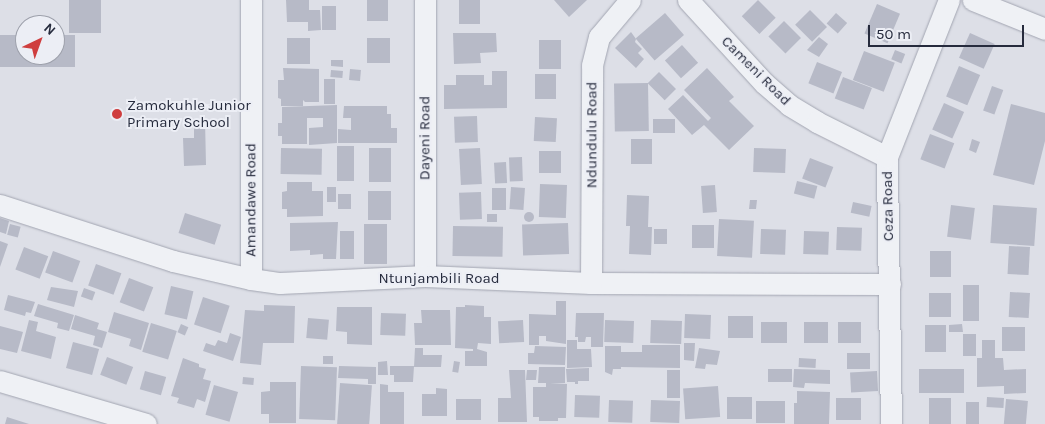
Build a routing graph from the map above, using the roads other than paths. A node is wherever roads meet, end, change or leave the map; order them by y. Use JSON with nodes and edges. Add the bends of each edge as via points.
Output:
{"nodes":[{"id":1,"x":251,"y":0,"type":"edge"},
{"id":2,"x":425,"y":0,"type":"edge"},
{"id":3,"x":630,"y":0,"type":"edge"},
{"id":4,"x":688,"y":0,"type":"edge"},
{"id":5,"x":949,"y":0,"type":"edge"},
{"id":6,"x":973,"y":0,"type":"edge"},
{"id":7,"x":1045,"y":29,"type":"edge"},
{"id":8,"x":887,"y":158,"type":"junction"},
{"id":9,"x":0,"y":205,"type":"edge"},
{"id":10,"x":425,"y":276,"type":"junction"},
{"id":11,"x":251,"y":279,"type":"junction"},
{"id":12,"x":591,"y":283,"type":"junction"},
{"id":13,"x":890,"y":284,"type":"junction"},
{"id":14,"x":0,"y":381,"type":"edge"},
{"id":15,"x":146,"y":424,"type":"edge"},
{"id":16,"x":891,"y":424,"type":"edge"}],
"edges":[{"from":1,"to":11,"type":"street","name":"Amandawe Road"},
{"from":2,"to":10,"type":"street","name":"Dayeni Road"},
{"from":3,"to":12,"type":"street","name":"Ndundulu Road","via":[[599,37],[592,65]]},
{"from":4,"to":8,"type":"street","name":"Cameni Road","via":[[764,83],[789,105]]},
{"from":5,"to":8,"type":"street","name":"Ceza Road"},
{"from":6,"to":7,"type":"street"},
{"from":8,"to":13,"type":"street","name":"Ceza Road"},
{"from":9,"to":11,"type":"street","name":"Ntunjambili Road","via":[[173,261]]},
{"from":10,"to":11,"type":"street","name":"Ntunjambili Road","via":[[280,283]]},
{"from":10,"to":12,"type":"street","name":"Ntunjambili Road"},
{"from":12,"to":13,"type":"street","name":"Ntunjambili Road"},
{"from":13,"to":16,"type":"street","name":"Ceza Road"},
{"from":14,"to":15,"type":"street"}]}
